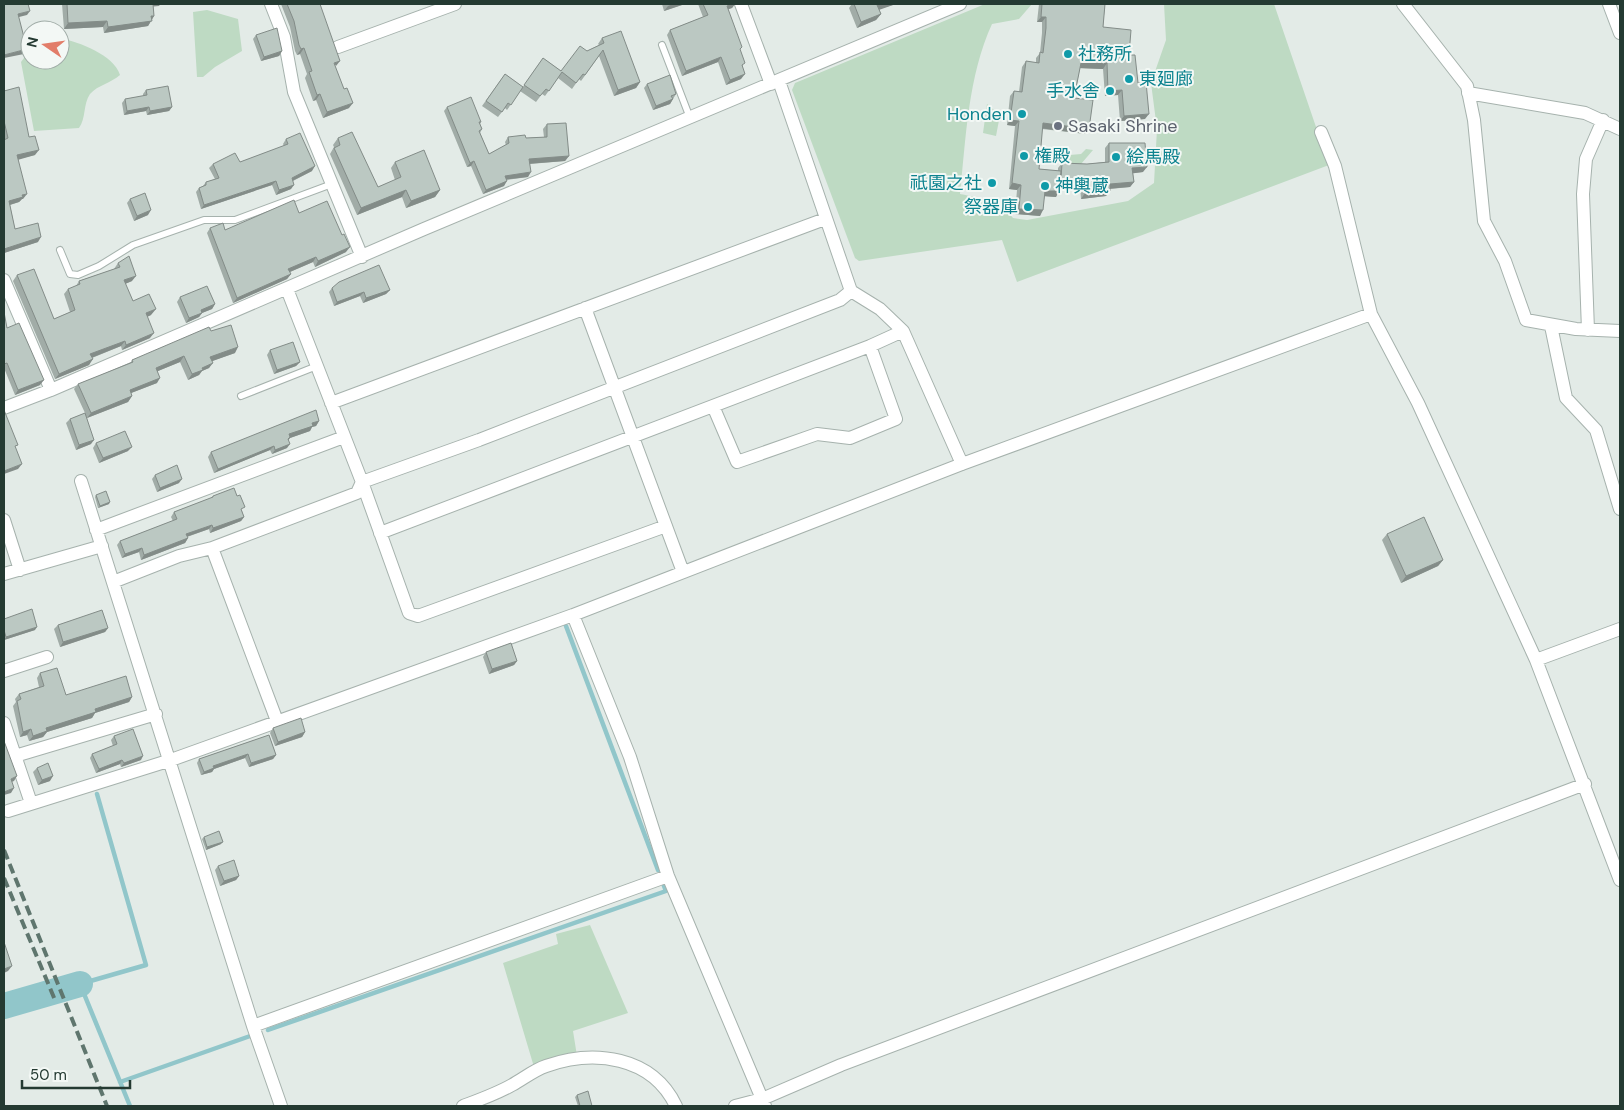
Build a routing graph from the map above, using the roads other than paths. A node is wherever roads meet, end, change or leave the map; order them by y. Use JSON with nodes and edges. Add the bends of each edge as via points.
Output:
{"nodes":[{"id":1,"x":271,"y":4,"type":"edge"},
{"id":2,"x":455,"y":4,"type":"edge"},
{"id":3,"x":741,"y":4,"type":"edge"},
{"id":4,"x":960,"y":4,"type":"edge"},
{"id":5,"x":1403,"y":4,"type":"edge"},
{"id":6,"x":1609,"y":4,"type":"edge"},
{"id":7,"x":1620,"y":34,"type":"edge"},
{"id":8,"x":662,"y":45,"type":"dead end"},
{"id":9,"x":338,"y":48,"type":"edge"},
{"id":10,"x":775,"y":82,"type":"junction"},
{"id":11,"x":1468,"y":94,"type":"junction"},
{"id":12,"x":690,"y":118,"type":"junction"},
{"id":13,"x":1603,"y":120,"type":"junction"},
{"id":14,"x":1620,"y":129,"type":"edge"},
{"id":15,"x":1321,"y":132,"type":"dead end"},
{"id":16,"x":332,"y":184,"type":"junction"},
{"id":17,"x":825,"y":219,"type":"junction"},
{"id":18,"x":60,"y":250,"type":"dead end"},
{"id":19,"x":362,"y":257,"type":"junction"},
{"id":20,"x":4,"y":280,"type":"edge"},
{"id":21,"x":287,"y":289,"type":"junction"},
{"id":22,"x":851,"y":291,"type":"junction"},
{"id":23,"x":585,"y":308,"type":"junction"},
{"id":24,"x":1371,"y":314,"type":"junction"},
{"id":25,"x":1550,"y":326,"type":"junction"},
{"id":26,"x":1588,"y":330,"type":"junction"},
{"id":27,"x":903,"y":331,"type":"junction"},
{"id":28,"x":1620,"y":331,"type":"edge"},
{"id":29,"x":870,"y":346,"type":"junction"},
{"id":30,"x":316,"y":366,"type":"junction"},
{"id":31,"x":614,"y":387,"type":"junction"},
{"id":32,"x":51,"y":390,"type":"junction"},
{"id":33,"x":241,"y":396,"type":"dead end"},
{"id":34,"x":330,"y":403,"type":"junction"},
{"id":35,"x":713,"y":406,"type":"junction"},
{"id":36,"x":4,"y":408,"type":"edge"},
{"id":37,"x":344,"y":437,"type":"junction"},
{"id":38,"x":633,"y":437,"type":"junction"},
{"id":39,"x":962,"y":464,"type":"junction"},
{"id":40,"x":81,"y":481,"type":"dead end"},
{"id":41,"x":362,"y":482,"type":"junction"},
{"id":42,"x":1620,"y":508,"type":"edge"},
{"id":43,"x":4,"y":520,"type":"edge"},
{"id":44,"x":666,"y":526,"type":"junction"},
{"id":45,"x":96,"y":530,"type":"junction"},
{"id":46,"x":380,"y":533,"type":"junction"},
{"id":47,"x":102,"y":546,"type":"junction"},
{"id":48,"x":212,"y":548,"type":"junction"},
{"id":49,"x":20,"y":570,"type":"junction"},
{"id":50,"x":683,"y":572,"type":"junction"},
{"id":51,"x":4,"y":574,"type":"edge"},
{"id":52,"x":113,"y":582,"type":"junction"},
{"id":53,"x":573,"y":615,"type":"junction"},
{"id":54,"x":1620,"y":629,"type":"edge"},
{"id":55,"x":47,"y":656,"type":"dead end"},
{"id":56,"x":1536,"y":660,"type":"junction"},
{"id":57,"x":4,"y":671,"type":"edge"},
{"id":58,"x":156,"y":714,"type":"junction"},
{"id":59,"x":277,"y":721,"type":"junction"},
{"id":60,"x":4,"y":723,"type":"edge"},
{"id":61,"x":15,"y":756,"type":"junction"},
{"id":62,"x":171,"y":760,"type":"junction"},
{"id":63,"x":1585,"y":784,"type":"junction"},
{"id":64,"x":32,"y":803,"type":"junction"},
{"id":65,"x":8,"y":811,"type":"dead end"},
{"id":66,"x":668,"y":876,"type":"junction"},
{"id":67,"x":1620,"y":880,"type":"edge"},
{"id":68,"x":253,"y":1026,"type":"junction"},
{"id":69,"x":763,"y":1103,"type":"edge"},
{"id":70,"x":282,"y":1106,"type":"edge"},
{"id":71,"x":463,"y":1106,"type":"edge"},
{"id":72,"x":676,"y":1106,"type":"edge"},
{"id":73,"x":735,"y":1106,"type":"edge"}],
"edges":[{"from":1,"to":16,"type":"street","via":[[284,37],[294,92]]},
{"from":2,"to":9,"type":"street"},
{"from":3,"to":10,"type":"street"},
{"from":4,"to":10,"type":"street"},
{"from":5,"to":11,"type":"street","via":[[1467,86]]},
{"from":6,"to":7,"type":"street"},
{"from":8,"to":12,"type":"lane"},
{"from":10,"to":12,"type":"street"},
{"from":10,"to":17,"type":"street"},
{"from":11,"to":13,"type":"street","via":[[1585,113]]},
{"from":11,"to":25,"type":"street","via":[[1474,120],[1484,221],[1505,261],[1526,320]]},
{"from":12,"to":19,"type":"street"},
{"from":13,"to":14,"type":"street"},
{"from":13,"to":26,"type":"street","via":[[1586,159],[1583,194]]},
{"from":15,"to":24,"type":"street","via":[[1335,166]]},
{"from":16,"to":18,"type":"lane","via":[[234,220],[204,220],[133,245],[100,266],[78,275],[70,274]]},
{"from":16,"to":19,"type":"street"},
{"from":17,"to":22,"type":"street"},
{"from":17,"to":23,"type":"street"},
{"from":19,"to":21,"type":"street"},
{"from":20,"to":32,"type":"street"},
{"from":21,"to":30,"type":"street"},
{"from":21,"to":32,"type":"street"},
{"from":22,"to":27,"type":"street","via":[[880,309]]},
{"from":22,"to":31,"type":"street","via":[[840,300]]},
{"from":23,"to":31,"type":"street"},
{"from":23,"to":34,"type":"street"},
{"from":24,"to":39,"type":"street"},
{"from":24,"to":56,"type":"street","via":[[1418,403]]},
{"from":25,"to":26,"type":"street"},
{"from":25,"to":42,"type":"street","via":[[1566,398],[1596,430]]},
{"from":26,"to":28,"type":"street"},
{"from":27,"to":29,"type":"street"},
{"from":27,"to":39,"type":"street"},
{"from":29,"to":35,"type":"street"},
{"from":29,"to":35,"type":"street","via":[[896,419],[850,438],[817,434],[737,462]]},
{"from":30,"to":33,"type":"lane"},
{"from":30,"to":34,"type":"street"},
{"from":31,"to":38,"type":"street"},
{"from":31,"to":41,"type":"street"},
{"from":32,"to":36,"type":"street"},
{"from":34,"to":37,"type":"street"},
{"from":35,"to":38,"type":"street"},
{"from":37,"to":41,"type":"street"},
{"from":37,"to":45,"type":"street"},
{"from":38,"to":44,"type":"street"},
{"from":38,"to":46,"type":"street"},
{"from":39,"to":50,"type":"street"},
{"from":40,"to":45,"type":"street"},
{"from":41,"to":46,"type":"street"},
{"from":41,"to":48,"type":"street","via":[[357,493]]},
{"from":43,"to":49,"type":"street"},
{"from":44,"to":46,"type":"street","via":[[418,616],[409,613]]},
{"from":44,"to":50,"type":"street"},
{"from":45,"to":47,"type":"street"},
{"from":47,"to":49,"type":"street"},
{"from":47,"to":52,"type":"street"},
{"from":48,"to":52,"type":"street","via":[[179,556]]},
{"from":48,"to":59,"type":"street"},
{"from":49,"to":51,"type":"street"},
{"from":50,"to":53,"type":"street"},
{"from":52,"to":58,"type":"street"},
{"from":53,"to":59,"type":"street"},
{"from":53,"to":66,"type":"street","via":[[630,757]]},
{"from":54,"to":56,"type":"street"},
{"from":55,"to":57,"type":"street"},
{"from":56,"to":63,"type":"street"},
{"from":58,"to":61,"type":"street"},
{"from":58,"to":62,"type":"street"},
{"from":59,"to":62,"type":"street"},
{"from":60,"to":61,"type":"street"},
{"from":61,"to":64,"type":"street"},
{"from":62,"to":64,"type":"street"},
{"from":62,"to":68,"type":"street"},
{"from":63,"to":67,"type":"street"},
{"from":63,"to":69,"type":"street","via":[[840,1065]]},
{"from":64,"to":65,"type":"street"},
{"from":66,"to":68,"type":"street"},
{"from":66,"to":69,"type":"street"},
{"from":68,"to":70,"type":"street"},
{"from":69,"to":73,"type":"street"},
{"from":71,"to":72,"type":"street","via":[[500,1091],[544,1066],[592,1058],[639,1066],[667,1089]]}]}
